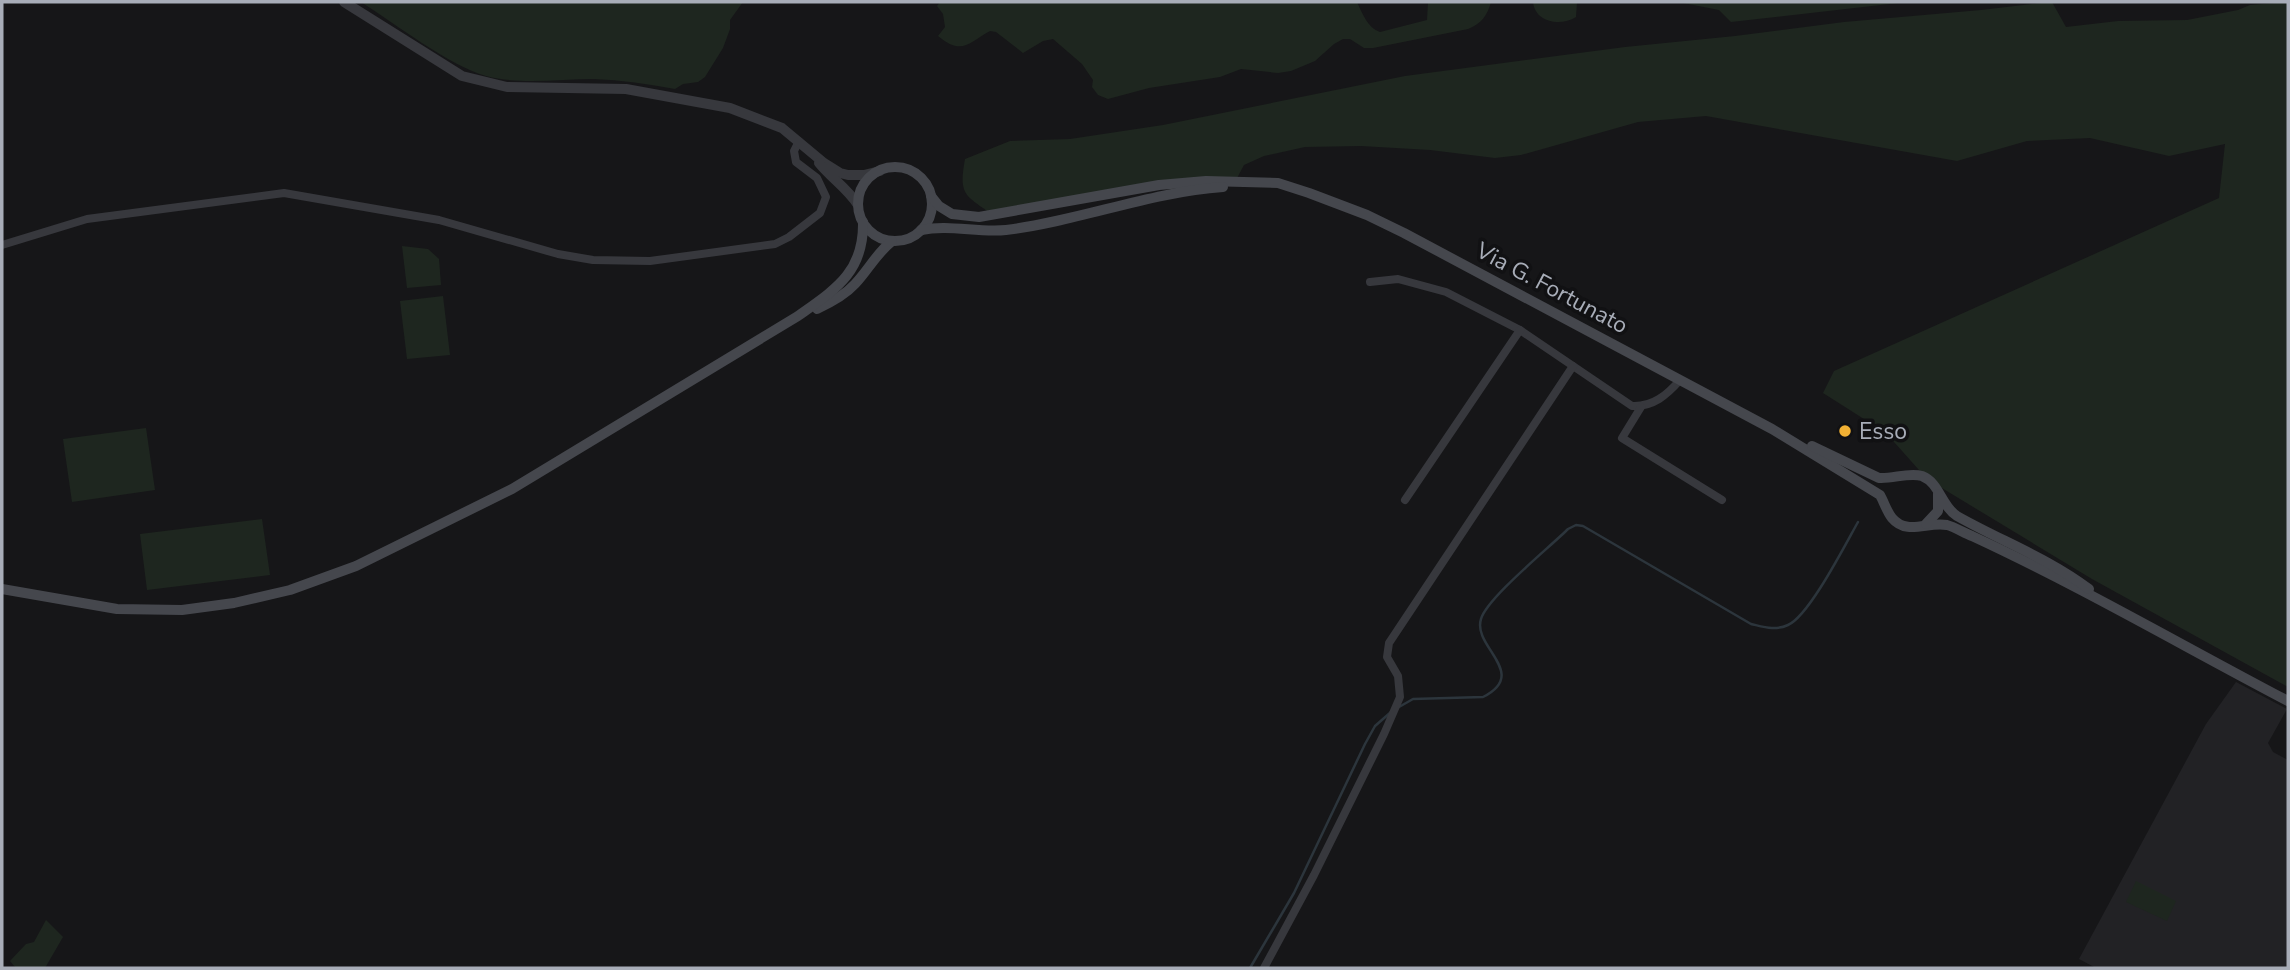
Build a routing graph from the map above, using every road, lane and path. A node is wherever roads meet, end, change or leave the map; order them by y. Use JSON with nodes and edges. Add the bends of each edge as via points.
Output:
{"nodes":[{"id":1,"x":344,"y":2,"type":"edge"},
{"id":2,"x":799,"y":141,"type":"junction"},
{"id":3,"x":810,"y":151,"type":"junction"},
{"id":4,"x":880,"y":170,"type":"junction"},
{"id":5,"x":1309,"y":193,"type":"junction"},
{"id":6,"x":931,"y":196,"type":"junction"},
{"id":7,"x":858,"y":205,"type":"junction"},
{"id":8,"x":863,"y":222,"type":"junction"},
{"id":9,"x":921,"y":230,"type":"junction"},
{"id":10,"x":892,"y":241,"type":"junction"},
{"id":11,"x":2,"y":245,"type":"edge"},
{"id":12,"x":1370,"y":282,"type":"dead end"},
{"id":13,"x":798,"y":316,"type":"junction"},
{"id":14,"x":1521,"y":330,"type":"junction"},
{"id":15,"x":1573,"y":366,"type":"junction"},
{"id":16,"x":1680,"y":380,"type":"junction"},
{"id":17,"x":1641,"y":407,"type":"junction"},
{"id":18,"x":1772,"y":429,"type":"junction"},
{"id":19,"x":1901,"y":477,"type":"junction"},
{"id":20,"x":1938,"y":493,"type":"junction"},
{"id":21,"x":1405,"y":500,"type":"dead end"},
{"id":22,"x":1722,"y":500,"type":"dead end"},
{"id":23,"x":1886,"y":505,"type":"junction"},
{"id":24,"x":1926,"y":524,"type":"junction"},
{"id":25,"x":2,"y":589,"type":"edge"},
{"id":26,"x":2110,"y":605,"type":"junction"},
{"id":27,"x":2288,"y":701,"type":"edge"},
{"id":28,"x":1264,"y":968,"type":"edge"}],
"edges":[{"from":1,"to":2,"type":"street","via":[[462,76],[507,87],[626,89],[730,108],[782,128]]},
{"from":2,"to":3,"type":"street"},
{"from":2,"to":11,"type":"street","via":[[794,151],[796,162],[817,178],[826,197],[820,213],[775,244],[688,257],[593,260],[439,220],[284,193],[87,219]]},
{"from":3,"to":4,"type":"street","via":[[848,176]]},
{"from":3,"to":7,"type":"street"},
{"from":4,"to":6,"type":"main road","via":[[912,172]]},
{"from":4,"to":7,"type":"main road","via":[[864,185]]},
{"from":5,"to":6,"type":"main road","name":"Via G. Fortunato","via":[[1278,183],[1206,181],[979,217],[952,214]]},
{"from":5,"to":9,"type":"main road","name":"Via G. Fortunato","via":[[1209,188],[1009,230]]},
{"from":5,"to":16,"type":"main road","name":"Via G. Fortunato","via":[[1404,233]]},
{"from":6,"to":9,"type":"main road","via":[[930,215]]},
{"from":7,"to":8,"type":"main road"},
{"from":8,"to":10,"type":"main road","via":[[872,233]]},
{"from":8,"to":13,"type":"main road","via":[[858,260],[842,281]]},
{"from":9,"to":10,"type":"main road","via":[[905,240]]},
{"from":10,"to":13,"type":"main road","via":[[845,293]]},
{"from":12,"to":14,"type":"street","via":[[1398,279],[1446,292]]},
{"from":13,"to":25,"type":"main road","via":[[512,489],[356,566],[290,590],[182,610],[117,609]]},
{"from":14,"to":15,"type":"street"},
{"from":14,"to":21,"type":"street"},
{"from":15,"to":17,"type":"street","via":[[1632,406]]},
{"from":15,"to":28,"type":"street","via":[[1389,643],[1387,657],[1398,676],[1400,697]]},
{"from":16,"to":17,"type":"street","via":[[1666,396]]},
{"from":16,"to":18,"type":"main road","name":"Via G. Fortunato"},
{"from":17,"to":22,"type":"street","via":[[1622,438]]},
{"from":18,"to":19,"type":"main road","via":[[1879,478]]},
{"from":18,"to":23,"type":"main road","via":[[1867,485]]},
{"from":19,"to":20,"type":"main road","via":[[1919,475]]},
{"from":19,"to":23,"type":"main road","via":[[1889,488]]},
{"from":20,"to":24,"type":"main road","via":[[1937,511]]},
{"from":20,"to":26,"type":"main road","via":[[1954,514],[2062,570]]},
{"from":23,"to":24,"type":"main road","via":[[1901,525]]},
{"from":24,"to":26,"type":"main road","via":[[1948,526]]},
{"from":26,"to":27,"type":"main road"}]}
